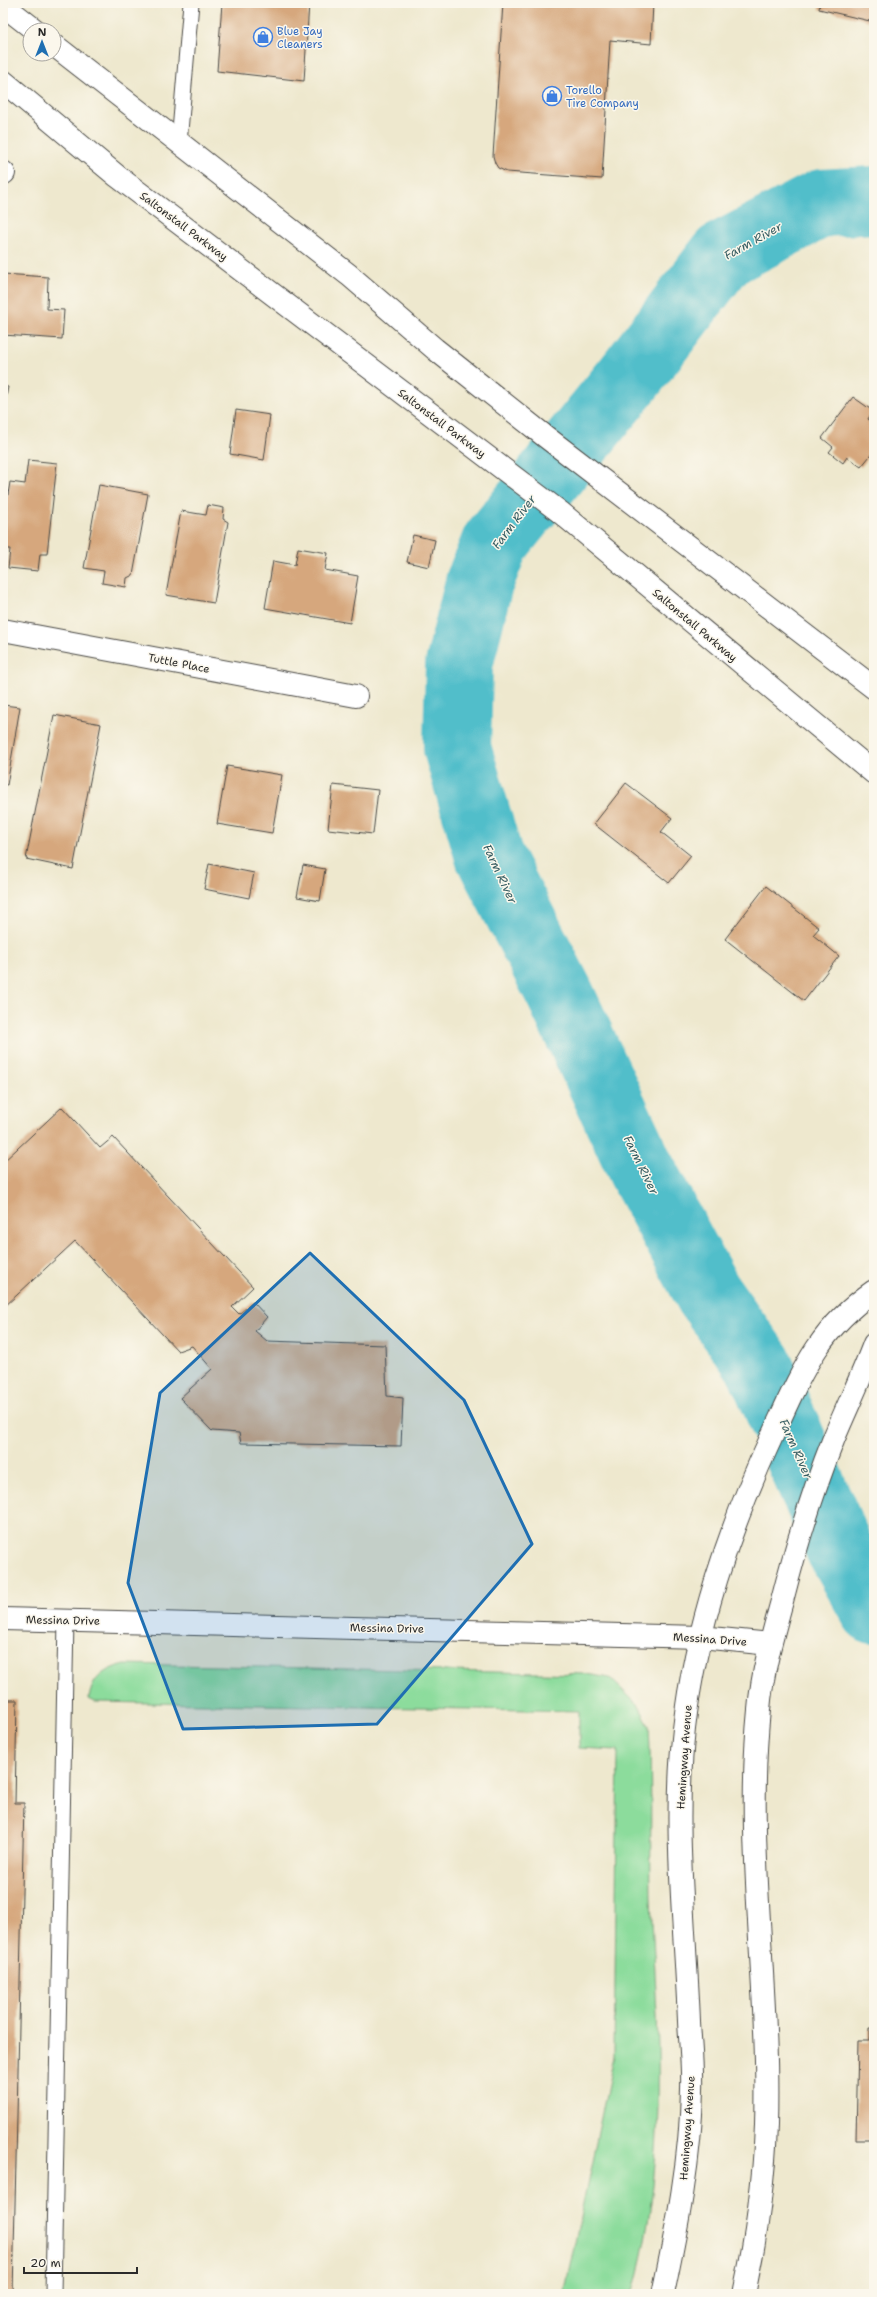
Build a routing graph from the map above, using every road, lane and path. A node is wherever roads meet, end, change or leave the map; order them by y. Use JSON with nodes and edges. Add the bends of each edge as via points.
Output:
{"nodes":[{"id":1,"x":191,"y":3,"type":"edge"},
{"id":2,"x":3,"y":5,"type":"edge"},
{"id":3,"x":25,"y":22,"type":"edge"},
{"id":4,"x":62,"y":51,"type":"edge"},
{"id":5,"x":3,"y":81,"type":"edge"},
{"id":6,"x":180,"y":143,"type":"junction"},
{"id":7,"x":3,"y":630,"type":"edge"},
{"id":8,"x":874,"y":688,"type":"edge"},
{"id":9,"x":356,"y":696,"type":"dead end"},
{"id":10,"x":874,"y":773,"type":"edge"},
{"id":11,"x":874,"y":1291,"type":"edge"},
{"id":12,"x":874,"y":1344,"type":"edge"},
{"id":13,"x":3,"y":1619,"type":"edge"},
{"id":14,"x":66,"y":1620,"type":"junction"},
{"id":15,"x":700,"y":1637,"type":"junction"},
{"id":16,"x":770,"y":1644,"type":"junction"},
{"id":17,"x":52,"y":2294,"type":"edge"},
{"id":18,"x":663,"y":2294,"type":"edge"},
{"id":19,"x":744,"y":2294,"type":"edge"}],
"edges":[{"from":1,"to":6,"type":"lane"},
{"from":2,"to":3,"type":"main road"},
{"from":4,"to":6,"type":"main road"},
{"from":5,"to":10,"type":"main road","name":"Saltonstall Parkway","via":[[118,176],[560,512]]},
{"from":6,"to":8,"type":"main road","via":[[349,275],[435,349],[546,437]]},
{"from":7,"to":9,"type":"main road","name":"Tuttle Place"},
{"from":11,"to":15,"type":"main road","name":"Hemingway Avenue","via":[[835,1322],[803,1368],[761,1460],[726,1555]]},
{"from":12,"to":16,"type":"main road","via":[[834,1440],[804,1523]]},
{"from":13,"to":14,"type":"main road","name":"Messina Drive"},
{"from":14,"to":15,"type":"main road","name":"Messina Drive"},
{"from":14,"to":17,"type":"lane"},
{"from":15,"to":16,"type":"main road","name":"Messina Drive"},
{"from":15,"to":18,"type":"main road","name":"Hemingway Avenue","via":[[684,1729],[680,1786],[681,1867],[692,2089],[682,2190]]},
{"from":16,"to":19,"type":"main road","via":[[759,1708],[755,1753],[766,2125],[762,2189]]}]}
